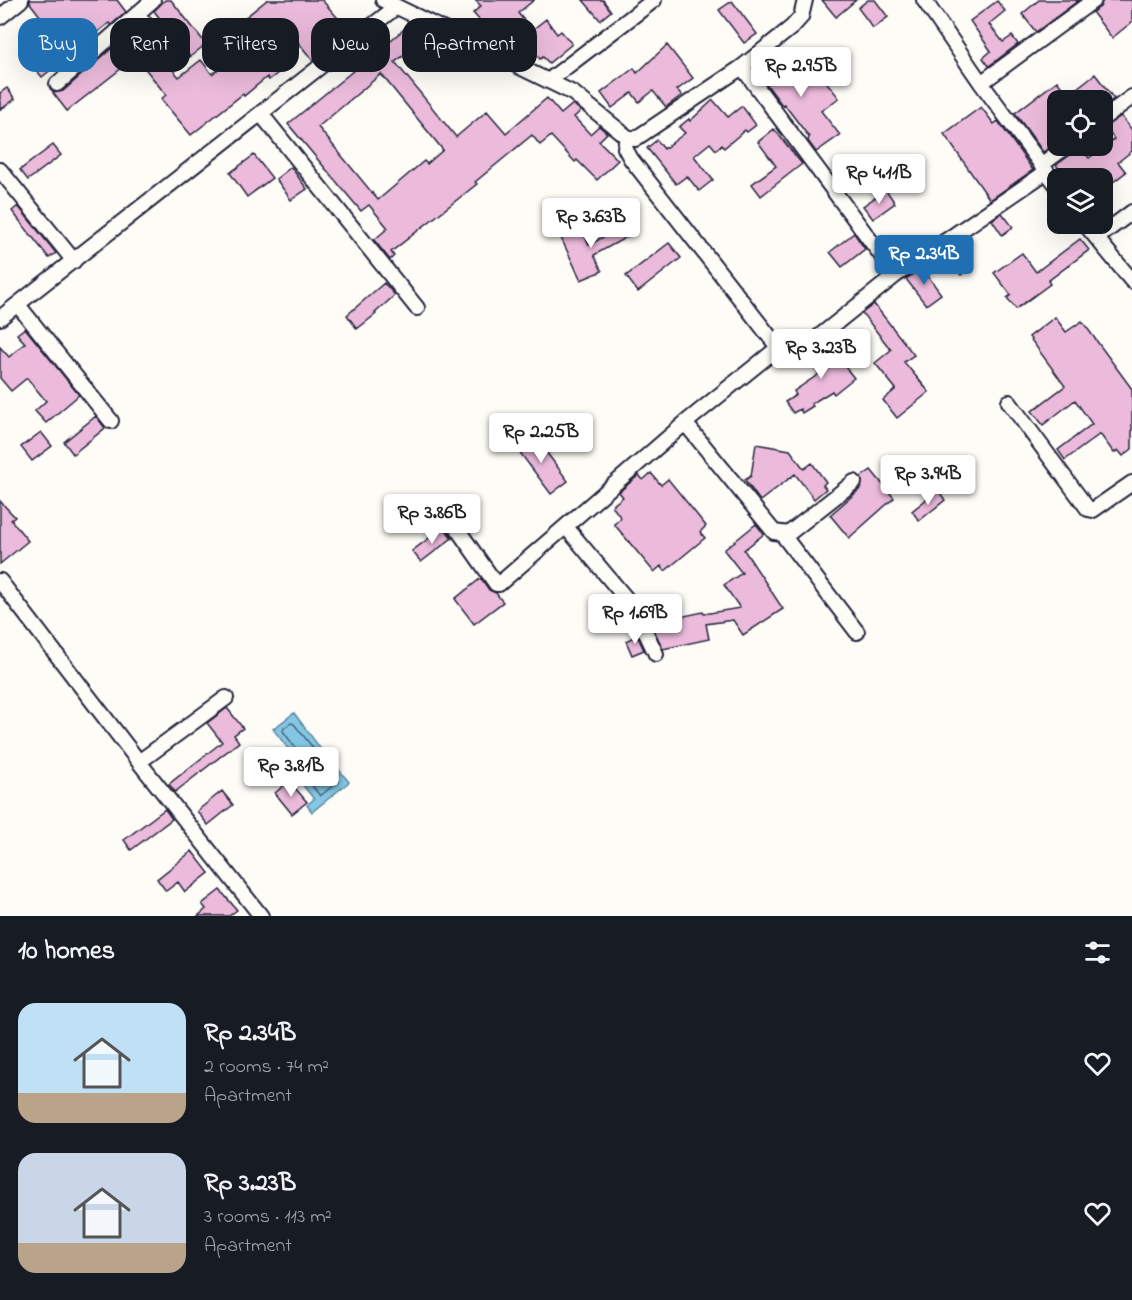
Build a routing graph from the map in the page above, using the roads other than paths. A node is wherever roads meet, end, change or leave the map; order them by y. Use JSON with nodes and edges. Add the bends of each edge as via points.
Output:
{"nodes":[{"id":1,"x":21,"y":0,"type":"edge"},
{"id":2,"x":153,"y":0,"type":"edge"},
{"id":3,"x":383,"y":0,"type":"edge"},
{"id":4,"x":654,"y":0,"type":"edge"},
{"id":5,"x":805,"y":0,"type":"edge"},
{"id":6,"x":924,"y":0,"type":"edge"},
{"id":7,"x":1094,"y":0,"type":"edge"},
{"id":8,"x":396,"y":8,"type":"junction"},
{"id":9,"x":137,"y":14,"type":"junction"},
{"id":10,"x":0,"y":17,"type":"edge"},
{"id":11,"x":140,"y":18,"type":"edge"},
{"id":12,"x":742,"y":67,"type":"junction"},
{"id":13,"x":548,"y":81,"type":"junction"},
{"id":14,"x":981,"y":83,"type":"junction"},
{"id":15,"x":57,"y":84,"type":"dead end"},
{"id":16,"x":1132,"y":97,"type":"edge"},
{"id":17,"x":1113,"y":111,"type":"edge"},
{"id":18,"x":261,"y":114,"type":"junction"},
{"id":19,"x":627,"y":137,"type":"junction"},
{"id":20,"x":1057,"y":156,"type":"edge"},
{"id":21,"x":1044,"y":168,"type":"junction"},
{"id":22,"x":0,"y":170,"type":"edge"},
{"id":23,"x":1047,"y":172,"type":"edge"},
{"id":24,"x":1132,"y":212,"type":"edge"},
{"id":25,"x":1094,"y":234,"type":"edge"},
{"id":26,"x":1097,"y":238,"type":"junction"},
{"id":27,"x":74,"y":261,"type":"junction"},
{"id":28,"x":896,"y":275,"type":"junction"},
{"id":29,"x":1132,"y":281,"type":"edge"},
{"id":30,"x":18,"y":305,"type":"junction"},
{"id":31,"x":417,"y":308,"type":"dead end"},
{"id":32,"x":0,"y":318,"type":"edge"},
{"id":33,"x":779,"y":347,"type":"junction"},
{"id":34,"x":1009,"y":402,"type":"dead end"},
{"id":35,"x":111,"y":422,"type":"dead end"},
{"id":36,"x":685,"y":423,"type":"junction"},
{"id":37,"x":854,"y":482,"type":"dead end"},
{"id":38,"x":1132,"y":483,"type":"edge"},
{"id":39,"x":451,"y":520,"type":"dead end"},
{"id":40,"x":566,"y":527,"type":"junction"},
{"id":41,"x":782,"y":534,"type":"junction"},
{"id":42,"x":0,"y":581,"type":"edge"},
{"id":43,"x":857,"y":632,"type":"dead end"},
{"id":44,"x":656,"y":654,"type":"dead end"},
{"id":45,"x":226,"y":698,"type":"dead end"},
{"id":46,"x":139,"y":762,"type":"junction"},
{"id":47,"x":261,"y":916,"type":"edge"}],
"edges":[{"from":1,"to":10,"type":"street"},
{"from":2,"to":9,"type":"street"},
{"from":3,"to":8,"type":"street"},
{"from":4,"to":13,"type":"street"},
{"from":5,"to":12,"type":"street","via":[[798,21]]},
{"from":6,"to":14,"type":"street"},
{"from":7,"to":14,"type":"street"},
{"from":8,"to":13,"type":"street"},
{"from":8,"to":18,"type":"street"},
{"from":9,"to":11,"type":"street"},
{"from":9,"to":15,"type":"street"},
{"from":12,"to":19,"type":"street","via":[[635,139]]},
{"from":12,"to":28,"type":"street"},
{"from":13,"to":19,"type":"street","via":[[573,93]]},
{"from":14,"to":21,"type":"street"},
{"from":16,"to":17,"type":"street"},
{"from":18,"to":27,"type":"street"},
{"from":18,"to":31,"type":"street"},
{"from":19,"to":33,"type":"street","via":[[625,148],[631,159]]},
{"from":20,"to":21,"type":"street"},
{"from":21,"to":23,"type":"street"},
{"from":21,"to":28,"type":"street"},
{"from":22,"to":27,"type":"street"},
{"from":24,"to":26,"type":"street"},
{"from":25,"to":26,"type":"street"},
{"from":26,"to":29,"type":"street"},
{"from":27,"to":30,"type":"street"},
{"from":28,"to":33,"type":"street","via":[[796,355],[788,358]]},
{"from":30,"to":32,"type":"street"},
{"from":30,"to":35,"type":"street"},
{"from":33,"to":36,"type":"street"},
{"from":34,"to":38,"type":"street","via":[[1088,509],[1094,510]]},
{"from":36,"to":40,"type":"street"},
{"from":36,"to":41,"type":"street","via":[[774,532]]},
{"from":37,"to":41,"type":"street","via":[[788,534]]},
{"from":39,"to":40,"type":"street","via":[[498,585]]},
{"from":40,"to":44,"type":"street","via":[[634,608]]},
{"from":41,"to":43,"type":"street"},
{"from":42,"to":46,"type":"street"},
{"from":45,"to":46,"type":"street"},
{"from":46,"to":47,"type":"street"}]}
